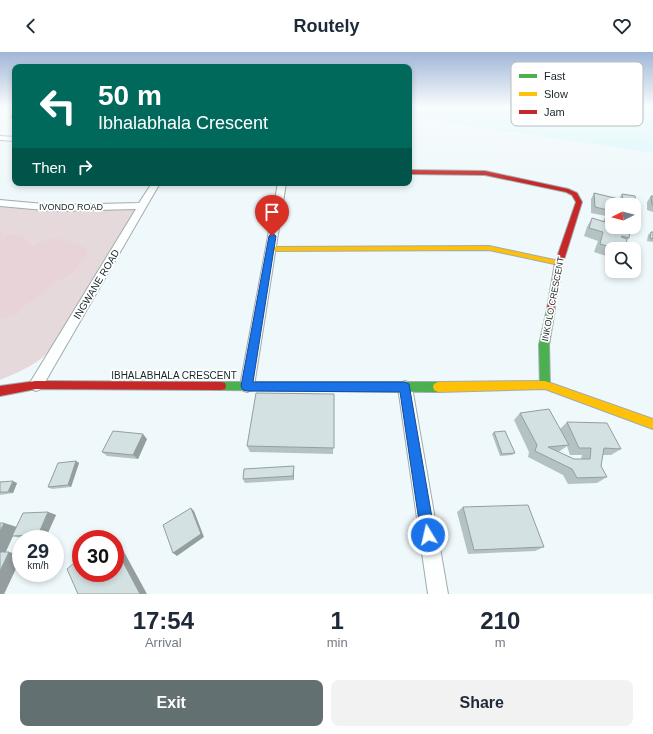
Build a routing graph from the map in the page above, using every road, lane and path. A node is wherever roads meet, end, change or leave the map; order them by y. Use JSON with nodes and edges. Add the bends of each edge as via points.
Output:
{"nodes":[{"id":1,"x":0,"y":138,"type":"edge"},
{"id":2,"x":12,"y":139,"type":"edge"},
{"id":3,"x":412,"y":172,"type":"edge"},
{"id":4,"x":154,"y":186,"type":"edge"},
{"id":5,"x":281,"y":186,"type":"edge"},
{"id":6,"x":0,"y":203,"type":"edge"},
{"id":7,"x":143,"y":206,"type":"junction"},
{"id":8,"x":270,"y":249,"type":"junction"},
{"id":9,"x":559,"y":263,"type":"junction"},
{"id":10,"x":36,"y":385,"type":"junction"},
{"id":11,"x":546,"y":385,"type":"junction"},
{"id":12,"x":247,"y":386,"type":"junction"},
{"id":13,"x":405,"y":387,"type":"junction"},
{"id":14,"x":0,"y":391,"type":"edge"},
{"id":15,"x":653,"y":424,"type":"edge"},
{"id":16,"x":438,"y":594,"type":"edge"}],
"edges":[{"from":1,"to":2,"type":"street"},
{"from":3,"to":9,"type":"street","name":"INKOLO CRESCENT","via":[[485,173],[571,191],[579,202]]},
{"from":4,"to":7,"type":"street","name":"INGWANE ROAD"},
{"from":5,"to":8,"type":"street"},
{"from":6,"to":7,"type":"street","name":"IVONDO ROAD","via":[[55,208]]},
{"from":7,"to":10,"type":"street","name":"INGWANE ROAD"},
{"from":8,"to":9,"type":"street","via":[[489,248]]},
{"from":8,"to":12,"type":"street"},
{"from":9,"to":11,"type":"street","name":"INKOLO CRESCENT","via":[[544,345]]},
{"from":10,"to":12,"type":"street","name":"IBHALABHALA CRESCENT"},
{"from":10,"to":14,"type":"street","name":"IBHALABHALA CRESCENT"},
{"from":11,"to":13,"type":"street","name":"IBHALABHALA CRESCENT"},
{"from":11,"to":15,"type":"street","name":"IBHALABHALA CRESCENT"},
{"from":12,"to":13,"type":"street","name":"IBHALABHALA CRESCENT"},
{"from":13,"to":16,"type":"street"}]}
